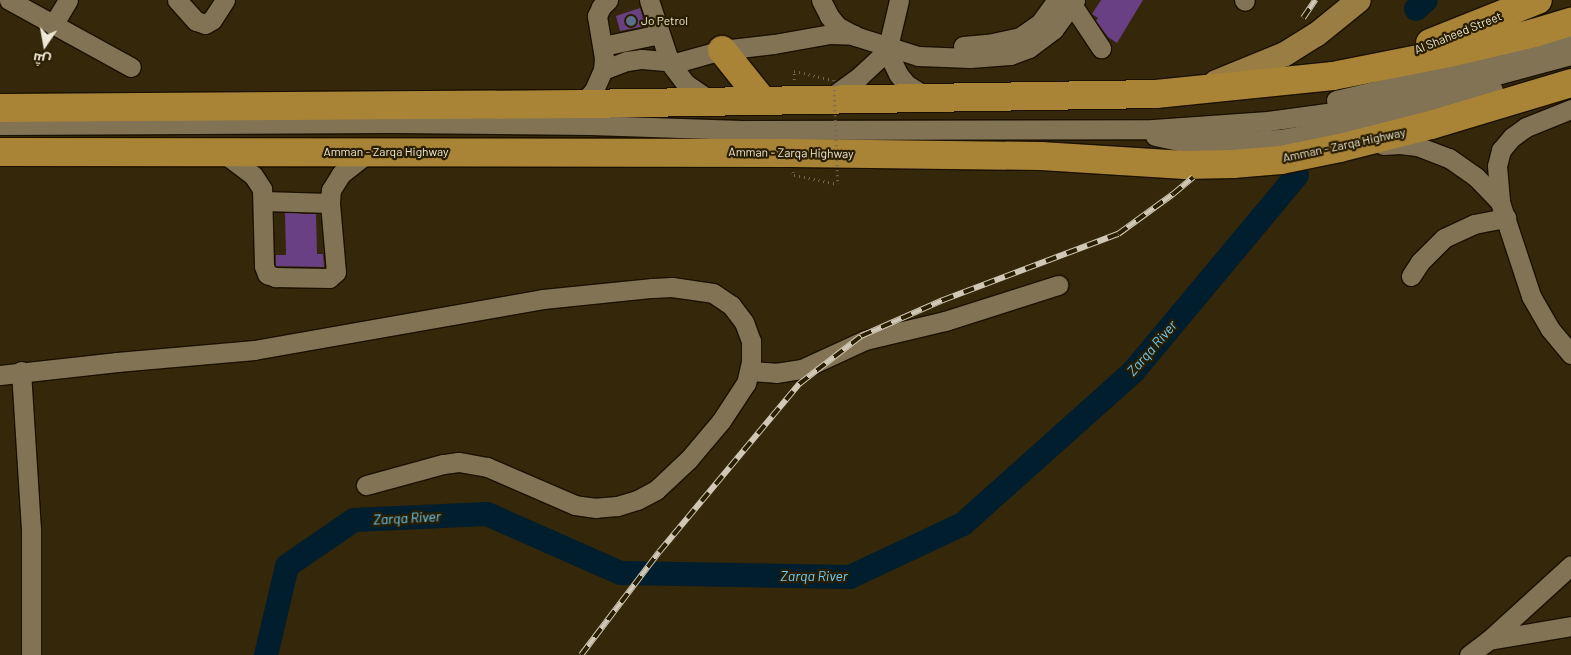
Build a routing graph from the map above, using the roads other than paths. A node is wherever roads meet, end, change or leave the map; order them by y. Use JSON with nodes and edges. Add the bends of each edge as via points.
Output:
{"nodes":[{"id":1,"x":9,"y":0,"type":"edge"},
{"id":2,"x":68,"y":0,"type":"edge"},
{"id":3,"x":178,"y":0,"type":"edge"},
{"id":4,"x":225,"y":0,"type":"edge"},
{"id":5,"x":608,"y":0,"type":"edge"},
{"id":6,"x":649,"y":0,"type":"edge"},
{"id":7,"x":821,"y":0,"type":"edge"},
{"id":8,"x":899,"y":0,"type":"edge"},
{"id":9,"x":1359,"y":0,"type":"edge"},
{"id":10,"x":1538,"y":0,"type":"edge"},
{"id":11,"x":1069,"y":1,"type":"edge"},
{"id":12,"x":1571,"y":22,"type":"edge"},
{"id":13,"x":53,"y":25,"type":"junction"},
{"id":14,"x":660,"y":34,"type":"junction"},
{"id":15,"x":855,"y":36,"type":"junction"},
{"id":16,"x":1571,"y":37,"type":"edge"},
{"id":17,"x":603,"y":46,"type":"junction"},
{"id":18,"x":1101,"y":48,"type":"dead end"},
{"id":19,"x":887,"y":49,"type":"junction"},
{"id":20,"x":722,"y":50,"type":"junction"},
{"id":21,"x":1571,"y":55,"type":"edge"},
{"id":22,"x":670,"y":63,"type":"junction"},
{"id":23,"x":1378,"y":66,"type":"junction"},
{"id":24,"x":1571,"y":66,"type":"edge"},
{"id":25,"x":131,"y":67,"type":"dead end"},
{"id":26,"x":603,"y":70,"type":"junction"},
{"id":27,"x":1571,"y":83,"type":"edge"},
{"id":28,"x":832,"y":89,"type":"junction"},
{"id":29,"x":1191,"y":91,"type":"junction"},
{"id":30,"x":927,"y":97,"type":"junction"},
{"id":31,"x":762,"y":100,"type":"junction"},
{"id":32,"x":711,"y":101,"type":"junction"},
{"id":33,"x":582,"y":104,"type":"junction"},
{"id":34,"x":0,"y":108,"type":"edge"},
{"id":35,"x":1571,"y":109,"type":"edge"},
{"id":36,"x":0,"y":125,"type":"edge"},
{"id":37,"x":0,"y":132,"type":"edge"},
{"id":38,"x":1154,"y":132,"type":"junction"},
{"id":39,"x":1340,"y":148,"type":"junction"},
{"id":40,"x":0,"y":152,"type":"edge"},
{"id":41,"x":222,"y":152,"type":"junction"},
{"id":42,"x":369,"y":152,"type":"junction"},
{"id":43,"x":263,"y":201,"type":"junction"},
{"id":44,"x":330,"y":203,"type":"junction"},
{"id":45,"x":1503,"y":210,"type":"junction"},
{"id":46,"x":1411,"y":276,"type":"dead end"},
{"id":47,"x":1058,"y":285,"type":"dead end"},
{"id":48,"x":1571,"y":354,"type":"edge"},
{"id":49,"x":750,"y":371,"type":"junction"},
{"id":50,"x":21,"y":372,"type":"junction"},
{"id":51,"x":0,"y":375,"type":"edge"},
{"id":52,"x":366,"y":485,"type":"dead end"},
{"id":53,"x":1571,"y":565,"type":"edge"},
{"id":54,"x":1571,"y":626,"type":"edge"},
{"id":55,"x":1489,"y":640,"type":"junction"},
{"id":56,"x":34,"y":654,"type":"edge"},
{"id":57,"x":1466,"y":654,"type":"edge"}],
"edges":[{"from":1,"to":13,"type":"street"},
{"from":2,"to":13,"type":"street"},
{"from":3,"to":4,"type":"street","via":[[196,21],[204,24],[212,20]]},
{"from":5,"to":17,"type":"street","via":[[597,16]]},
{"from":6,"to":14,"type":"street"},
{"from":7,"to":15,"type":"street","via":[[837,26]]},
{"from":8,"to":19,"type":"street"},
{"from":9,"to":29,"type":"main road","via":[[1316,35],[1285,54]]},
{"from":10,"to":23,"type":"highway","name":"Al Shaheed Street"},
{"from":11,"to":18,"type":"street"},
{"from":11,"to":19,"type":"street","via":[[1020,37],[988,44],[922,47],[906,53]]},
{"from":12,"to":23,"type":"highway","via":[[1534,33]]},
{"from":13,"to":25,"type":"street"},
{"from":14,"to":17,"type":"street"},
{"from":14,"to":22,"type":"street"},
{"from":15,"to":19,"type":"street"},
{"from":15,"to":20,"type":"street","via":[[830,34]]},
{"from":16,"to":38,"type":"street","via":[[1368,93],[1286,108],[1191,118]]},
{"from":17,"to":26,"type":"street"},
{"from":19,"to":28,"type":"street","via":[[860,76]]},
{"from":19,"to":30,"type":"street","via":[[906,84]]},
{"from":20,"to":22,"type":"street"},
{"from":20,"to":31,"type":"highway"},
{"from":21,"to":38,"type":"street","via":[[1439,91],[1356,109]]},
{"from":22,"to":26,"type":"street","via":[[642,59]]},
{"from":22,"to":32,"type":"street","via":[[686,84]]},
{"from":23,"to":29,"type":"highway","via":[[1333,76]]},
{"from":24,"to":38,"type":"street","via":[[1357,117],[1269,130]]},
{"from":26,"to":33,"type":"street","via":[[594,90]]},
{"from":27,"to":39,"type":"highway","name":"Amman - Zarqa Highway","via":[[1431,125]]},
{"from":28,"to":30,"type":"highway"},
{"from":28,"to":31,"type":"highway"},
{"from":29,"to":30,"type":"highway"},
{"from":31,"to":32,"type":"highway"},
{"from":32,"to":33,"type":"highway"},
{"from":33,"to":34,"type":"highway"},
{"from":35,"to":45,"type":"street","via":[[1526,127],[1506,142],[1497,166]]},
{"from":36,"to":38,"type":"street","via":[[393,123],[742,130]]},
{"from":37,"to":38,"type":"street","via":[[590,131],[741,136]]},
{"from":39,"to":42,"type":"highway","name":"Amman - Zarqa Highway","via":[[1281,160],[1185,165],[1041,156]]},
{"from":39,"to":45,"type":"street","via":[[1400,144],[1433,151],[1476,177]]},
{"from":40,"to":41,"type":"highway","name":"Amman - Zarqa Highway"},
{"from":41,"to":42,"type":"highway","name":"Amman - Zarqa Highway"},
{"from":41,"to":43,"type":"street","via":[[257,179]]},
{"from":42,"to":44,"type":"street","via":[[336,179]]},
{"from":43,"to":44,"type":"street"},
{"from":43,"to":44,"type":"street","via":[[264,266],[267,274],[275,277],[329,278],[334,275]]},
{"from":45,"to":46,"type":"street","via":[[1444,238]]},
{"from":45,"to":48,"type":"street","via":[[1536,308]]},
{"from":47,"to":49,"type":"street","via":[[945,321],[865,340],[802,369],[776,373]]},
{"from":49,"to":50,"type":"street","via":[[751,341],[744,322],[731,305],[713,293],[672,287],[543,299],[254,350]]},
{"from":49,"to":52,"type":"street","via":[[734,401],[689,459],[656,490],[617,506],[575,505],[501,472],[472,463],[443,464]]},
{"from":50,"to":51,"type":"street"},
{"from":50,"to":56,"type":"street","via":[[31,528]]},
{"from":53,"to":55,"type":"street"},
{"from":54,"to":55,"type":"street"},
{"from":55,"to":57,"type":"street"}]}
